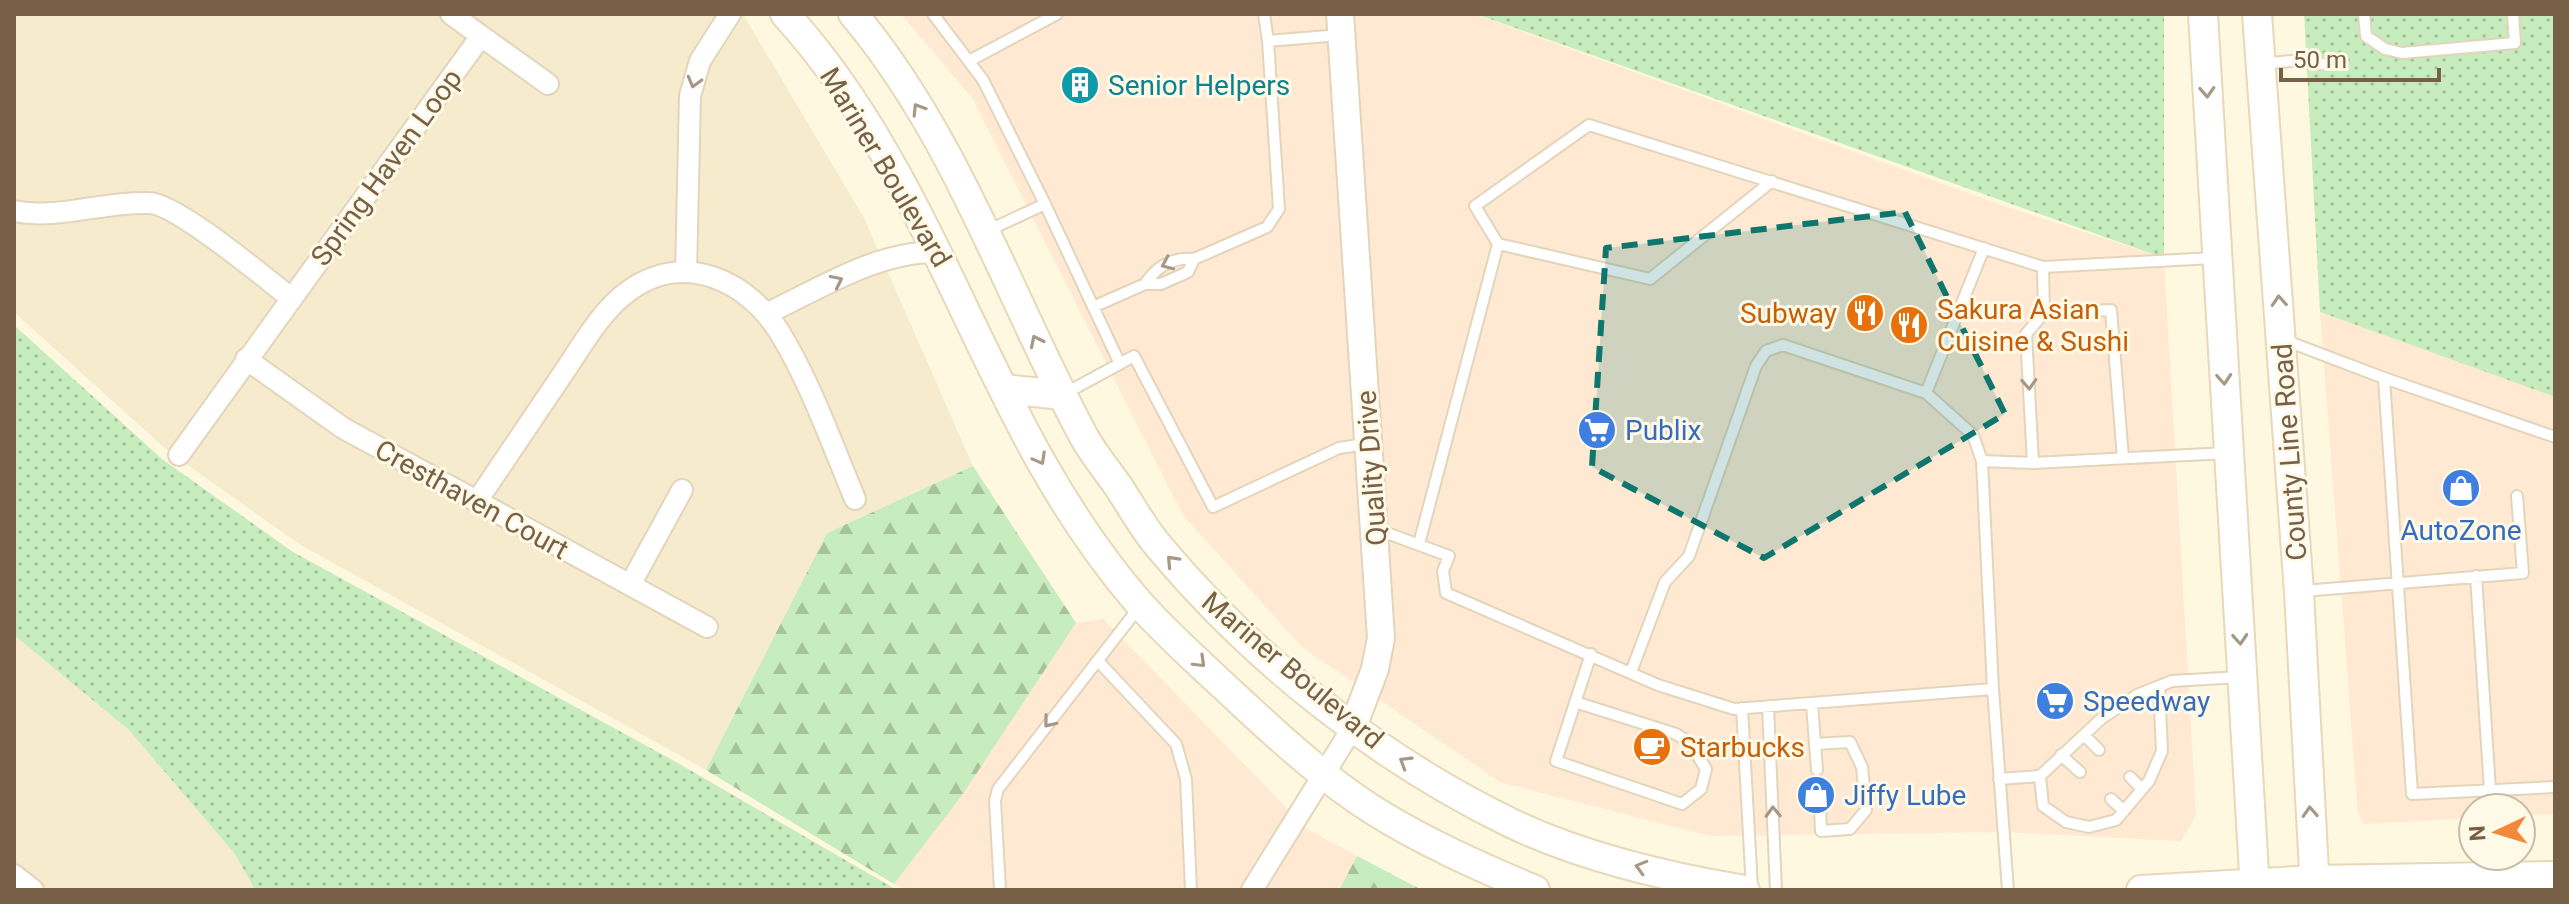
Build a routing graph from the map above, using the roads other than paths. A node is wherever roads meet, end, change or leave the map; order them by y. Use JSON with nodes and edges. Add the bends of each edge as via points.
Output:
{"nodes":[{"id":1,"x":451,"y":14,"type":"edge"},
{"id":2,"x":730,"y":14,"type":"edge"},
{"id":3,"x":785,"y":14,"type":"edge"},
{"id":4,"x":853,"y":14,"type":"edge"},
{"id":5,"x":933,"y":14,"type":"edge"},
{"id":6,"x":1057,"y":14,"type":"edge"},
{"id":7,"x":1264,"y":14,"type":"edge"},
{"id":8,"x":2203,"y":14,"type":"edge"},
{"id":9,"x":2257,"y":14,"type":"edge"},
{"id":10,"x":2364,"y":14,"type":"edge"},
{"id":11,"x":2513,"y":14,"type":"edge"},
{"id":12,"x":1341,"y":25,"type":"edge"},
{"id":13,"x":481,"y":36,"type":"junction"},
{"id":14,"x":1268,"y":41,"type":"junction"},
{"id":15,"x":969,"y":61,"type":"junction"},
{"id":16,"x":2261,"y":64,"type":"junction"},
{"id":17,"x":2327,"y":65,"type":"dead end"},
{"id":18,"x":548,"y":84,"type":"dead end"},
{"id":19,"x":1772,"y":181,"type":"junction"},
{"id":20,"x":1045,"y":204,"type":"junction"},
{"id":21,"x":14,"y":211,"type":"edge"},
{"id":22,"x":984,"y":233,"type":"junction"},
{"id":23,"x":1498,"y":244,"type":"junction"},
{"id":24,"x":1984,"y":248,"type":"junction"},
{"id":25,"x":939,"y":252,"type":"junction"},
{"id":26,"x":2216,"y":258,"type":"junction"},
{"id":27,"x":1194,"y":259,"type":"junction"},
{"id":28,"x":2043,"y":267,"type":"junction"},
{"id":29,"x":686,"y":272,"type":"junction"},
{"id":30,"x":1145,"y":284,"type":"junction"},
{"id":31,"x":291,"y":298,"type":"junction"},
{"id":32,"x":1093,"y":307,"type":"junction"},
{"id":33,"x":2044,"y":313,"type":"junction"},
{"id":34,"x":766,"y":314,"type":"junction"},
{"id":35,"x":2282,"y":340,"type":"junction"},
{"id":36,"x":246,"y":359,"type":"junction"},
{"id":37,"x":1120,"y":364,"type":"junction"},
{"id":38,"x":2384,"y":378,"type":"junction"},
{"id":39,"x":1004,"y":389,"type":"junction"},
{"id":40,"x":1926,"y":393,"type":"junction"},
{"id":41,"x":1062,"y":395,"type":"junction"},
{"id":42,"x":2555,"y":437,"type":"edge"},
{"id":43,"x":1370,"y":443,"type":"junction"},
{"id":44,"x":2229,"y":453,"type":"junction"},
{"id":45,"x":179,"y":455,"type":"dead end"},
{"id":46,"x":2123,"y":458,"type":"junction"},
{"id":47,"x":1982,"y":461,"type":"junction"},
{"id":48,"x":2033,"y":463,"type":"junction"},
{"id":49,"x":682,"y":490,"type":"dead end"},
{"id":50,"x":2517,"y":496,"type":"dead end"},
{"id":51,"x":855,"y":499,"type":"dead end"},
{"id":52,"x":477,"y":501,"type":"junction"},
{"id":53,"x":1376,"y":529,"type":"junction"},
{"id":54,"x":1419,"y":544,"type":"junction"},
{"id":55,"x":2476,"y":576,"type":"junction"},
{"id":56,"x":2399,"y":582,"type":"junction"},
{"id":57,"x":630,"y":585,"type":"junction"},
{"id":58,"x":2299,"y":592,"type":"junction"},
{"id":59,"x":1141,"y":604,"type":"junction"},
{"id":60,"x":707,"y":627,"type":"dead end"},
{"id":61,"x":1591,"y":654,"type":"junction"},
{"id":62,"x":1098,"y":661,"type":"junction"},
{"id":63,"x":1631,"y":672,"type":"junction"},
{"id":64,"x":2243,"y":677,"type":"junction"},
{"id":65,"x":2159,"y":686,"type":"junction"},
{"id":66,"x":1993,"y":689,"type":"junction"},
{"id":67,"x":1575,"y":702,"type":"junction"},
{"id":68,"x":1812,"y":704,"type":"junction"},
{"id":69,"x":1768,"y":706,"type":"junction"},
{"id":70,"x":1742,"y":708,"type":"junction"},
{"id":71,"x":1353,"y":727,"type":"junction"},
{"id":72,"x":2084,"y":735,"type":"junction"},
{"id":73,"x":1815,"y":744,"type":"junction"},
{"id":74,"x":2099,"y":750,"type":"dead end"},
{"id":75,"x":2061,"y":755,"type":"junction"},
{"id":76,"x":1817,"y":770,"type":"dead end"},
{"id":77,"x":2080,"y":772,"type":"dead end"},
{"id":78,"x":1323,"y":774,"type":"junction"},
{"id":79,"x":2040,"y":776,"type":"junction"},
{"id":80,"x":2130,"y":777,"type":"dead end"},
{"id":81,"x":1999,"y":779,"type":"junction"},
{"id":82,"x":2555,"y":787,"type":"edge"},
{"id":83,"x":2142,"y":789,"type":"junction"},
{"id":84,"x":2490,"y":790,"type":"junction"},
{"id":85,"x":2111,"y":799,"type":"dead end"},
{"id":86,"x":1820,"y":806,"type":"dead end"},
{"id":87,"x":2124,"y":811,"type":"junction"},
{"id":88,"x":14,"y":875,"type":"edge"},
{"id":89,"x":2555,"y":876,"type":"edge"},
{"id":90,"x":1501,"y":882,"type":"edge"},
{"id":91,"x":2314,"y":885,"type":"edge"},
{"id":92,"x":2255,"y":888,"type":"edge"},
{"id":93,"x":33,"y":890,"type":"edge"},
{"id":94,"x":1000,"y":890,"type":"edge"},
{"id":95,"x":1191,"y":890,"type":"edge"},
{"id":96,"x":1252,"y":890,"type":"edge"},
{"id":97,"x":1535,"y":890,"type":"edge"},
{"id":98,"x":1745,"y":890,"type":"edge"},
{"id":99,"x":1752,"y":890,"type":"edge"},
{"id":100,"x":1776,"y":890,"type":"edge"},
{"id":101,"x":2008,"y":890,"type":"edge"},
{"id":102,"x":2141,"y":890,"type":"edge"}],
"edges":[{"from":1,"to":13,"type":"street"},
{"from":2,"to":29,"type":"street","one_way":true,"via":[[700,61],[690,96]]},
{"from":3,"to":25,"type":"main road","name":"Mariner Boulevard","via":[[839,82]]},
{"from":22,"to":4,"type":"main road","name":"Mariner Boulevard","one_way":true,"via":[[928,124]]},
{"from":5,"to":15,"type":"lane"},
{"from":6,"to":15,"type":"lane"},
{"from":7,"to":14,"type":"lane"},
{"from":8,"to":26,"type":"main road","one_way":true},
{"from":9,"to":16,"type":"main road","name":"County Line Road"},
{"from":10,"to":11,"type":"lane","via":[[2366,36],[2402,53],[2515,43]]},
{"from":12,"to":14,"type":"lane"},
{"from":12,"to":43,"type":"street","name":"Quality Drive"},
{"from":13,"to":18,"type":"street"},
{"from":13,"to":31,"type":"street","name":"Spring Haven Loop"},
{"from":14,"to":27,"type":"lane","via":[[1279,209],[1267,227]]},
{"from":15,"to":20,"type":"lane"},
{"from":16,"to":17,"type":"lane","via":[[2300,60]]},
{"from":35,"to":16,"type":"main road","name":"County Line Road","one_way":true},
{"from":19,"to":23,"type":"lane","via":[[1650,279]]},
{"from":19,"to":23,"type":"lane","via":[[1589,125],[1475,206]]},
{"from":19,"to":24,"type":"lane"},
{"from":20,"to":22,"type":"lane"},
{"from":20,"to":32,"type":"lane"},
{"from":21,"to":31,"type":"street","via":[[55,213],[152,202],[188,221]]},
{"from":41,"to":22,"type":"main road","name":"Mariner Boulevard","one_way":true},
{"from":23,"to":54,"type":"lane"},
{"from":24,"to":28,"type":"lane"},
{"from":24,"to":40,"type":"lane"},
{"from":34,"to":25,"type":"street","one_way":true,"via":[[884,258]]},
{"from":25,"to":39,"type":"main road","name":"Mariner Boulevard"},
{"from":26,"to":28,"type":"lane"},
{"from":26,"to":44,"type":"main road","one_way":true},
{"from":27,"to":30,"type":"lane","one_way":true,"via":[[1179,258],[1154,269]]},
{"from":27,"to":30,"type":"lane","via":[[1188,272],[1161,284]]},
{"from":28,"to":33,"type":"lane"},
{"from":29,"to":34,"type":"street","via":[[714,275],[742,290]]},
{"from":29,"to":52,"type":"street","via":[[654,276],[629,291],[597,324]]},
{"from":30,"to":32,"type":"lane"},
{"from":31,"to":36,"type":"street","name":"Spring Haven Loop"},
{"from":32,"to":37,"type":"lane"},
{"from":33,"to":46,"type":"lane","via":[[2111,310]]},
{"from":33,"to":48,"type":"lane","one_way":true,"via":[[2026,334]]},
{"from":34,"to":51,"type":"street","via":[[802,376]]},
{"from":35,"to":38,"type":"lane"},
{"from":35,"to":58,"type":"main road","name":"County Line Road"},
{"from":36,"to":45,"type":"street","name":"Spring Haven Loop"},
{"from":36,"to":52,"type":"street","name":"Cresthaven Court","via":[[343,428]]},
{"from":37,"to":41,"type":"lane"},
{"from":37,"to":43,"type":"lane","via":[[1134,356],[1213,507],[1339,448]]},
{"from":38,"to":42,"type":"lane"},
{"from":38,"to":56,"type":"lane"},
{"from":39,"to":41,"type":"main road"},
{"from":39,"to":59,"type":"main road","name":"Mariner Boulevard","one_way":true,"via":[[1069,507]]},
{"from":40,"to":47,"type":"lane","via":[[1973,435]]},
{"from":40,"to":63,"type":"lane","via":[[1799,347],[1766,351],[1750,380],[1689,556],[1665,582]]},
{"from":71,"to":41,"type":"main road","name":"Mariner Boulevard","one_way":true,"via":[[1243,635],[1159,547],[1085,439]]},
{"from":43,"to":53,"type":"street","name":"Quality Drive"},
{"from":44,"to":46,"type":"lane"},
{"from":44,"to":64,"type":"main road","one_way":true},
{"from":46,"to":48,"type":"lane"},
{"from":47,"to":48,"type":"lane"},
{"from":47,"to":66,"type":"lane"},
{"from":49,"to":57,"type":"street"},
{"from":50,"to":55,"type":"lane","via":[[2523,573]]},
{"from":52,"to":57,"type":"street","name":"Cresthaven Court"},
{"from":53,"to":54,"type":"lane"},
{"from":53,"to":71,"type":"street","name":"Quality Drive","via":[[1381,638]]},
{"from":54,"to":61,"type":"lane","via":[[1449,556],[1443,571],[1446,593]]},
{"from":55,"to":56,"type":"lane"},
{"from":55,"to":84,"type":"lane"},
{"from":56,"to":58,"type":"lane"},
{"from":56,"to":84,"type":"lane","via":[[2412,794]]},
{"from":57,"to":60,"type":"street","name":"Cresthaven Court"},
{"from":91,"to":58,"type":"main road","name":"County Line Road","one_way":true},
{"from":59,"to":62,"type":"lane"},
{"from":59,"to":78,"type":"main road","name":"Mariner Boulevard","one_way":true},
{"from":61,"to":63,"type":"lane"},
{"from":61,"to":67,"type":"lane"},
{"from":62,"to":94,"type":"lane","one_way":true,"via":[[998,789]]},
{"from":62,"to":95,"type":"lane","via":[[1176,744],[1186,779]]},
{"from":63,"to":70,"type":"lane","via":[[1695,698]]},
{"from":64,"to":65,"type":"lane"},
{"from":64,"to":92,"type":"main road"},
{"from":65,"to":72,"type":"lane","via":[[2125,702]]},
{"from":65,"to":83,"type":"lane","via":[[2162,751]]},
{"from":66,"to":68,"type":"lane"},
{"from":66,"to":81,"type":"lane"},
{"from":67,"to":67,"type":"lane","via":[[1556,761],[1682,804],[1701,789],[1706,769],[1689,742]]},
{"from":68,"to":69,"type":"lane"},
{"from":68,"to":73,"type":"lane"},
{"from":69,"to":70,"type":"lane"},
{"from":100,"to":69,"type":"lane","one_way":true},
{"from":70,"to":99,"type":"lane"},
{"from":71,"to":78,"type":"street","name":"Quality Drive"},
{"from":98,"to":71,"type":"main road","name":"Mariner Boulevard","one_way":true,"via":[[1648,870],[1513,824]]},
{"from":72,"to":74,"type":"lane"},
{"from":72,"to":75,"type":"lane"},
{"from":73,"to":76,"type":"lane"},
{"from":73,"to":86,"type":"lane","via":[[1850,742],[1862,767],[1866,810],[1850,829],[1821,831]]},
{"from":75,"to":77,"type":"lane"},
{"from":75,"to":79,"type":"lane"},
{"from":78,"to":90,"type":"main road","name":"Mariner Boulevard","via":[[1372,809]]},
{"from":78,"to":96,"type":"street","name":"Quality Drive"},
{"from":79,"to":81,"type":"lane"},
{"from":79,"to":87,"type":"lane","via":[[2043,806],[2066,822],[2089,827],[2116,820]]},
{"from":80,"to":83,"type":"lane"},
{"from":81,"to":101,"type":"lane"},
{"from":82,"to":84,"type":"lane"},
{"from":83,"to":87,"type":"lane"},
{"from":85,"to":87,"type":"lane"},
{"from":88,"to":93,"type":"street"},
{"from":89,"to":91,"type":"main road"},
{"from":90,"to":97,"type":"main road","name":"Mariner Boulevard"},
{"from":91,"to":92,"type":"main road"},
{"from":92,"to":102,"type":"main road"}]}
